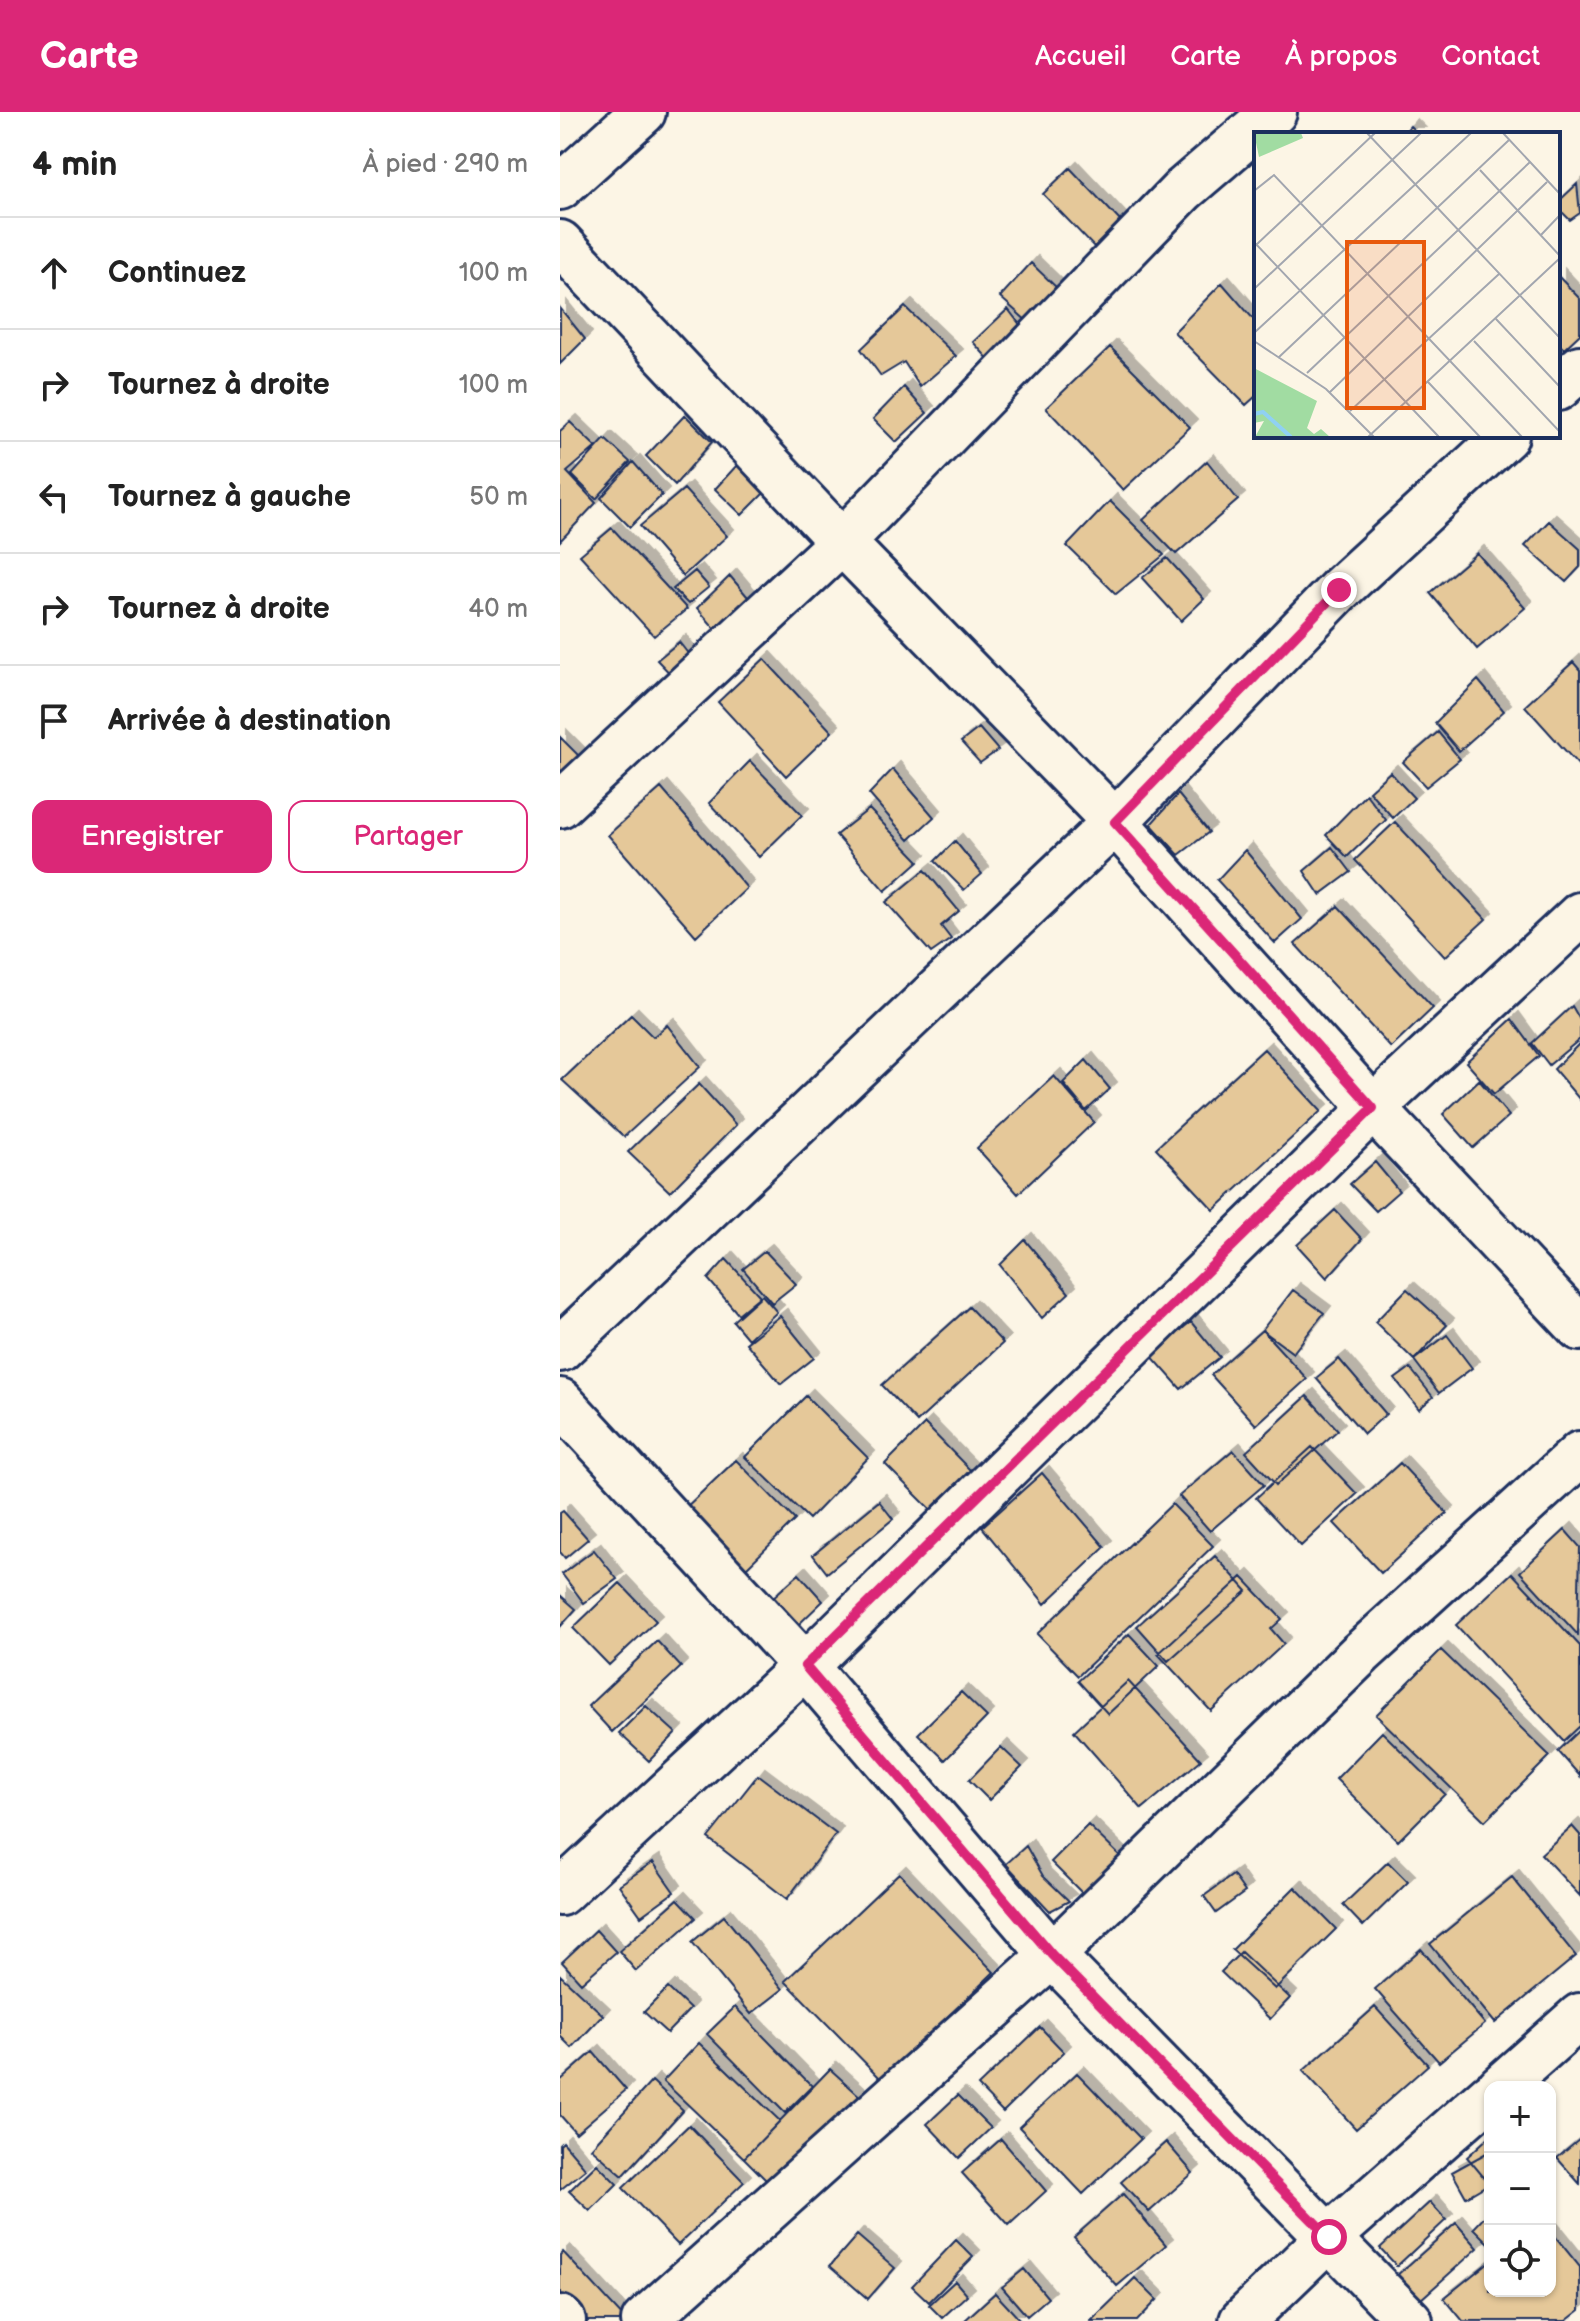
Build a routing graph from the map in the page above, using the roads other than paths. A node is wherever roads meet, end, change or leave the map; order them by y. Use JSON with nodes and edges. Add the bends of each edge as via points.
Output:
{"nodes":[{"id":1,"x":643,"y":112,"type":"edge"},
{"id":2,"x":1274,"y":112,"type":"edge"},
{"id":3,"x":560,"y":187,"type":"edge"},
{"id":4,"x":560,"y":243,"type":"edge"},
{"id":5,"x":1580,"y":368,"type":"edge"},
{"id":6,"x":1560,"y":386,"type":"edge"},
{"id":7,"x":1504,"y":438,"type":"edge"},
{"id":8,"x":842,"y":542,"type":"junction"},
{"id":9,"x":560,"y":805,"type":"edge"},
{"id":10,"x":1115,"y":822,"type":"junction"},
{"id":11,"x":1580,"y":915,"type":"edge"},
{"id":12,"x":1373,"y":1108,"type":"junction"},
{"id":13,"x":1580,"y":1328,"type":"edge"},
{"id":14,"x":560,"y":1349,"type":"edge"},
{"id":15,"x":560,"y":1401,"type":"edge"},
{"id":16,"x":1580,"y":1454,"type":"edge"},
{"id":17,"x":805,"y":1666,"type":"junction"},
{"id":18,"x":560,"y":1893,"type":"edge"},
{"id":19,"x":1052,"y":1955,"type":"junction"},
{"id":20,"x":1580,"y":2016,"type":"edge"},
{"id":21,"x":1507,"y":2081,"type":"edge"},
{"id":22,"x":1484,"y":2100,"type":"edge"},
{"id":23,"x":1329,"y":2237,"type":"junction"},
{"id":24,"x":644,"y":2321,"type":"edge"},
{"id":25,"x":1242,"y":2321,"type":"edge"},
{"id":26,"x":1410,"y":2321,"type":"edge"}],
"edges":[{"from":1,"to":3,"type":"street"},
{"from":2,"to":8,"type":"street","via":[[1183,190]]},
{"from":4,"to":8,"type":"street"},
{"from":5,"to":6,"type":"street"},
{"from":7,"to":10,"type":"street","via":[[1339,590]]},
{"from":8,"to":9,"type":"street"},
{"from":8,"to":10,"type":"street"},
{"from":10,"to":12,"type":"street"},
{"from":10,"to":14,"type":"street"},
{"from":11,"to":12,"type":"street"},
{"from":12,"to":13,"type":"street"},
{"from":12,"to":17,"type":"street"},
{"from":15,"to":17,"type":"street"},
{"from":16,"to":19,"type":"street","via":[[1361,1653]]},
{"from":17,"to":18,"type":"street"},
{"from":17,"to":19,"type":"street"},
{"from":19,"to":23,"type":"street"},
{"from":19,"to":24,"type":"street"},
{"from":20,"to":21,"type":"street"},
{"from":22,"to":23,"type":"street"},
{"from":23,"to":25,"type":"street"},
{"from":23,"to":26,"type":"street"}]}
